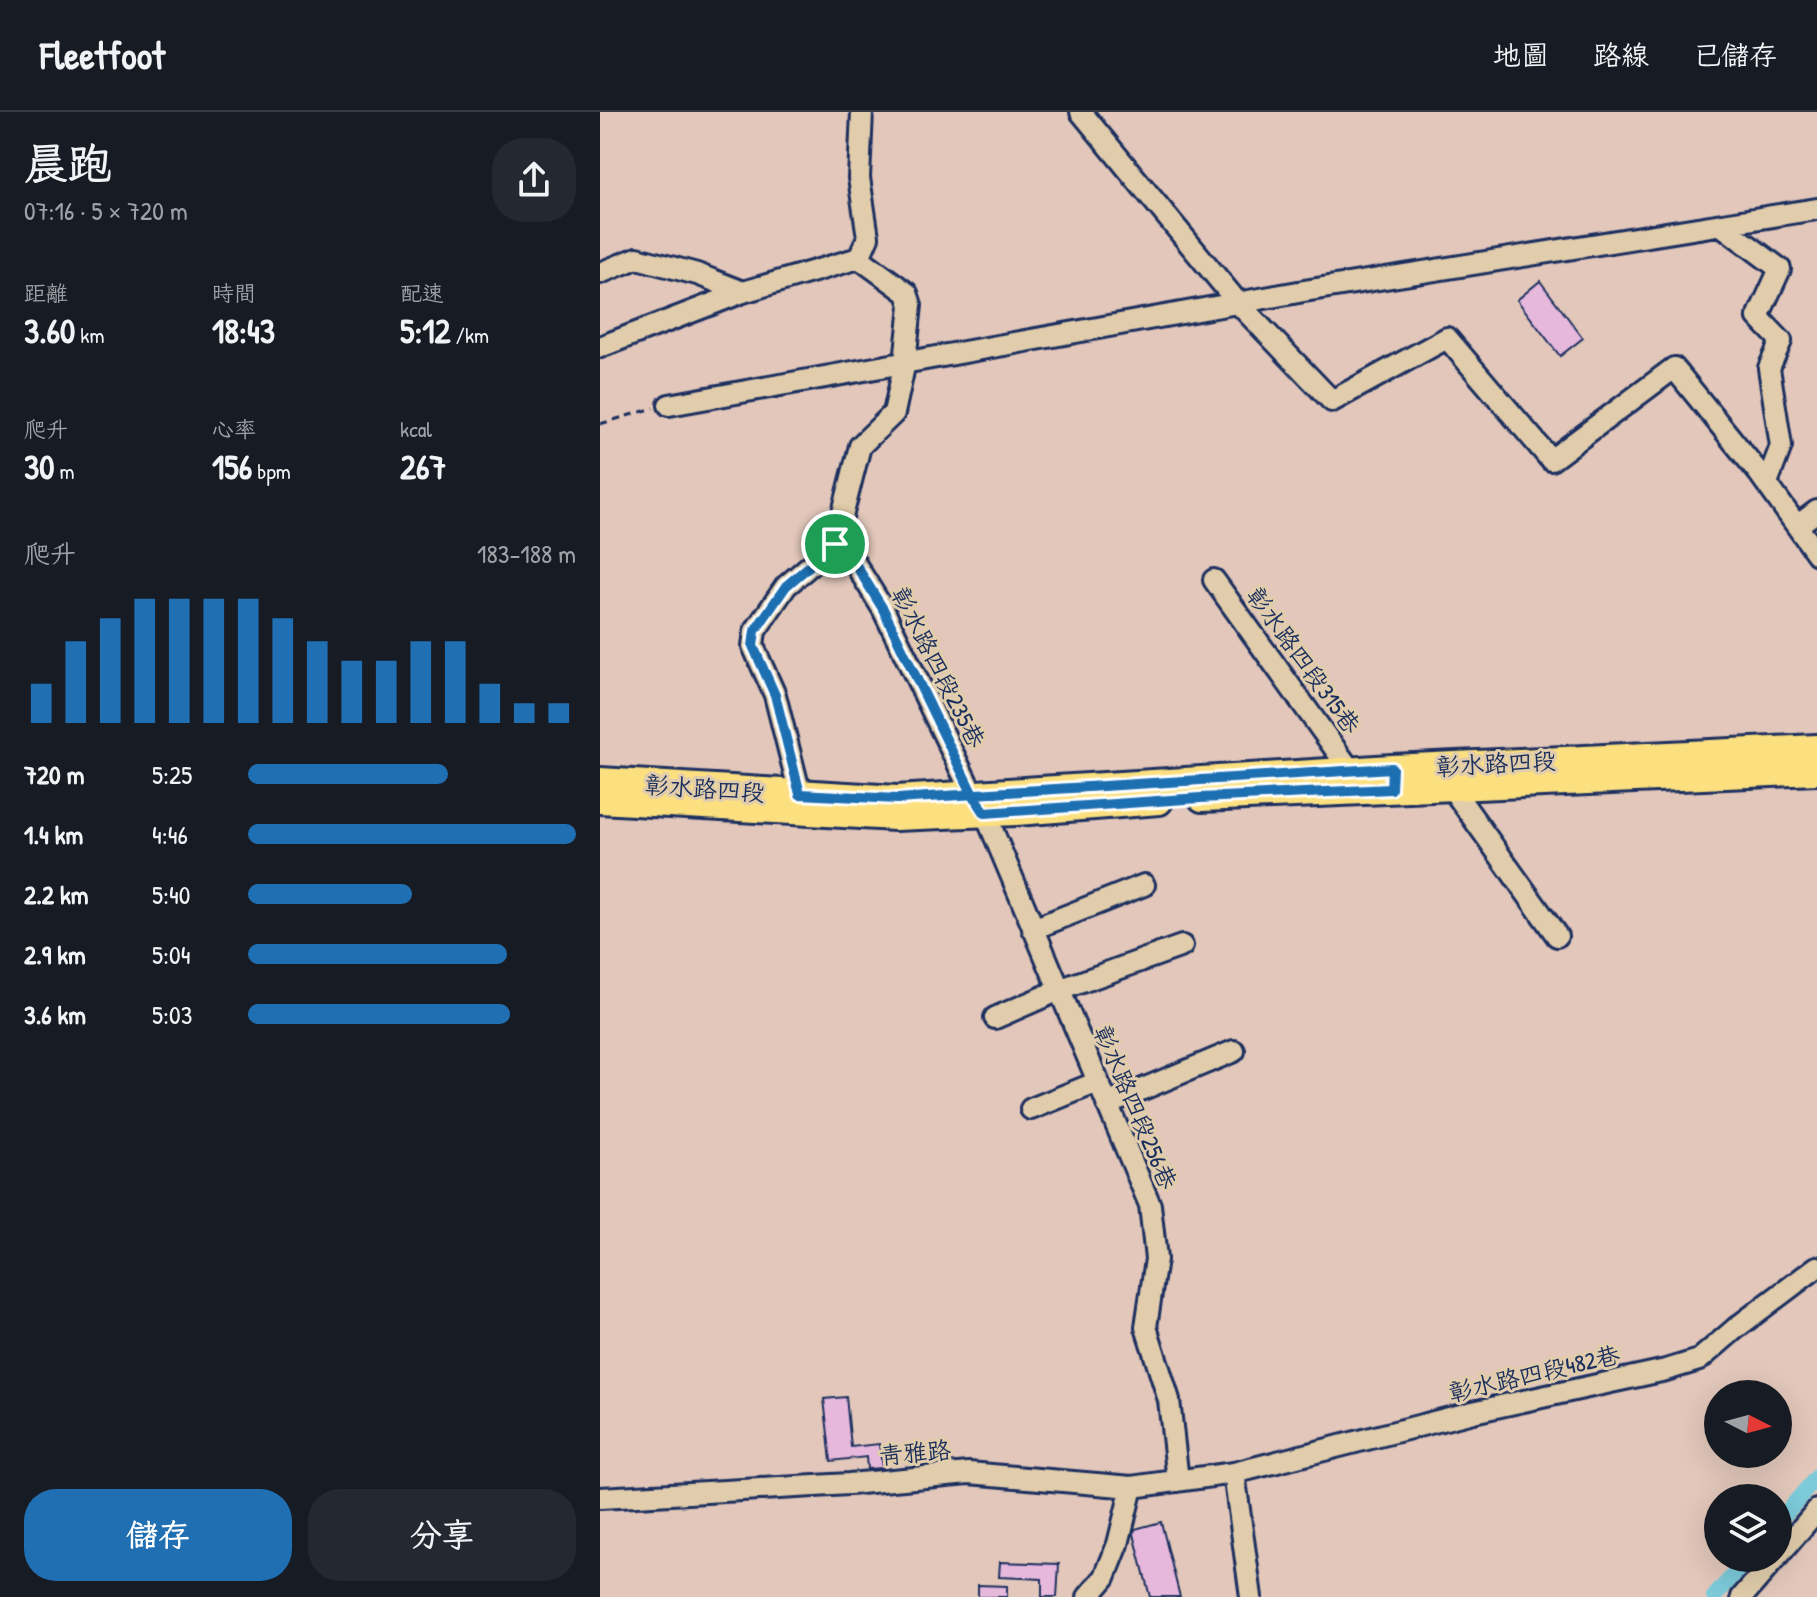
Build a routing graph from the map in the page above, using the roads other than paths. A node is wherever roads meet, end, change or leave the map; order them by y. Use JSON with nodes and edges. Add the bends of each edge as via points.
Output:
{"nodes":[{"id":1,"x":862,"y":112,"type":"edge"},
{"id":2,"x":1081,"y":112,"type":"edge"},
{"id":3,"x":1817,"y":209,"type":"edge"},
{"id":4,"x":1721,"y":225,"type":"junction"},
{"id":5,"x":859,"y":258,"type":"junction"},
{"id":6,"x":600,"y":273,"type":"edge"},
{"id":7,"x":743,"y":292,"type":"junction"},
{"id":8,"x":1238,"y":303,"type":"junction"},
{"id":9,"x":600,"y":347,"type":"edge"},
{"id":10,"x":905,"y":362,"type":"junction"},
{"id":11,"x":669,"y":405,"type":"road end"},
{"id":12,"x":1767,"y":483,"type":"junction"},
{"id":13,"x":1817,"y":511,"type":"edge"},
{"id":14,"x":1797,"y":526,"type":"junction"},
{"id":15,"x":835,"y":544,"type":"junction"},
{"id":16,"x":1817,"y":554,"type":"edge"},
{"id":17,"x":1214,"y":580,"type":"dead end"},
{"id":18,"x":1817,"y":748,"type":"edge"},
{"id":19,"x":1351,"y":771,"type":"junction"},
{"id":20,"x":1817,"y":771,"type":"edge"},
{"id":21,"x":1392,"y":779,"type":"junction"},
{"id":22,"x":600,"y":781,"type":"edge"},
{"id":23,"x":1451,"y":787,"type":"junction"},
{"id":24,"x":800,"y":794,"type":"junction"},
{"id":25,"x":600,"y":800,"type":"edge"},
{"id":26,"x":979,"y":804,"type":"junction"},
{"id":27,"x":1144,"y":885,"type":"dead end"},
{"id":28,"x":1033,"y":929,"type":"junction"},
{"id":29,"x":1557,"y":936,"type":"dead end"},
{"id":30,"x":1182,"y":946,"type":"dead end"},
{"id":31,"x":1059,"y":990,"type":"junction"},
{"id":32,"x":995,"y":1018,"type":"dead end"},
{"id":33,"x":1234,"y":1051,"type":"dead end"},
{"id":34,"x":1098,"y":1082,"type":"junction"},
{"id":35,"x":1107,"y":1104,"type":"junction"},
{"id":36,"x":1031,"y":1109,"type":"dead end"},
{"id":37,"x":1817,"y":1267,"type":"edge"},
{"id":38,"x":1234,"y":1473,"type":"junction"},
{"id":39,"x":1178,"y":1481,"type":"junction"},
{"id":40,"x":1132,"y":1487,"type":"junction"},
{"id":41,"x":600,"y":1498,"type":"edge"},
{"id":42,"x":1817,"y":1510,"type":"edge"},
{"id":43,"x":1792,"y":1539,"type":"edge"},
{"id":44,"x":1764,"y":1572,"type":"edge"},
{"id":45,"x":1105,"y":1577,"type":"junction"},
{"id":46,"x":1088,"y":1597,"type":"edge"},
{"id":47,"x":1112,"y":1597,"type":"edge"},
{"id":48,"x":1251,"y":1597,"type":"edge"},
{"id":49,"x":1742,"y":1597,"type":"edge"}],
"edges":[{"from":1,"to":5,"type":"street","via":[[859,178],[868,237]]},
{"from":2,"to":8,"type":"street"},
{"from":3,"to":4,"type":"street"},
{"from":4,"to":8,"type":"street"},
{"from":4,"to":12,"type":"street","via":[[1780,269],[1758,317],[1781,341],[1769,368],[1781,446]]},
{"from":5,"to":7,"type":"street"},
{"from":5,"to":10,"type":"street","via":[[907,293],[911,305]]},
{"from":6,"to":7,"type":"street","via":[[637,258]]},
{"from":7,"to":9,"type":"street"},
{"from":8,"to":10,"type":"street"},
{"from":8,"to":12,"type":"street","via":[[1332,401],[1447,338],[1551,460],[1674,368]]},
{"from":10,"to":11,"type":"street"},
{"from":10,"to":15,"type":"street","via":[[894,413],[860,446]]},
{"from":12,"to":14,"type":"street"},
{"from":13,"to":14,"type":"street"},
{"from":14,"to":16,"type":"street"},
{"from":15,"to":24,"type":"street","via":[[786,586],[755,631],[753,646],[775,695]]},
{"from":15,"to":26,"type":"street","name":"彰水路四段235巷","via":[[851,557],[883,609]]},
{"from":17,"to":19,"type":"street","name":"彰水路四段315巷"},
{"from":18,"to":21,"type":"main road","name":"彰水路四段"},
{"from":19,"to":21,"type":"main road","name":"彰水路四段"},
{"from":19,"to":26,"type":"main road","name":"彰水路四段"},
{"from":20,"to":23,"type":"main road","name":"彰水路四段"},
{"from":21,"to":23,"type":"main road","name":"彰水路四段"},
{"from":21,"to":26,"type":"main road","name":"彰水路四段","via":[[1200,798]]},
{"from":22,"to":24,"type":"main road","name":"彰水路四段"},
{"from":23,"to":29,"type":"street"},
{"from":24,"to":26,"type":"main road","name":"彰水路四段"},
{"from":25,"to":26,"type":"main road","name":"彰水路四段","via":[[895,817]]},
{"from":26,"to":28,"type":"street","name":"彰水路四段256巷"},
{"from":27,"to":28,"type":"street"},
{"from":28,"to":31,"type":"street","name":"彰水路四段256巷"},
{"from":30,"to":31,"type":"street"},
{"from":31,"to":32,"type":"street"},
{"from":31,"to":34,"type":"street","name":"彰水路四段256巷"},
{"from":33,"to":35,"type":"street"},
{"from":34,"to":35,"type":"street","name":"彰水路四段256巷"},
{"from":34,"to":36,"type":"street"},
{"from":35,"to":39,"type":"street","name":"彰水路四段256巷","via":[[1150,1205],[1156,1259],[1146,1327],[1169,1400]]},
{"from":37,"to":38,"type":"street","name":"彰水路四段482巷","via":[[1699,1360]]},
{"from":38,"to":39,"type":"street","name":"青雅路"},
{"from":38,"to":48,"type":"street"},
{"from":39,"to":40,"type":"street","name":"青雅路"},
{"from":40,"to":41,"type":"street","name":"青雅路","via":[[969,1473]]},
{"from":40,"to":45,"type":"street"},
{"from":42,"to":43,"type":"street"},
{"from":44,"to":49,"type":"street"},
{"from":45,"to":46,"type":"street"},
{"from":45,"to":47,"type":"street"}]}
